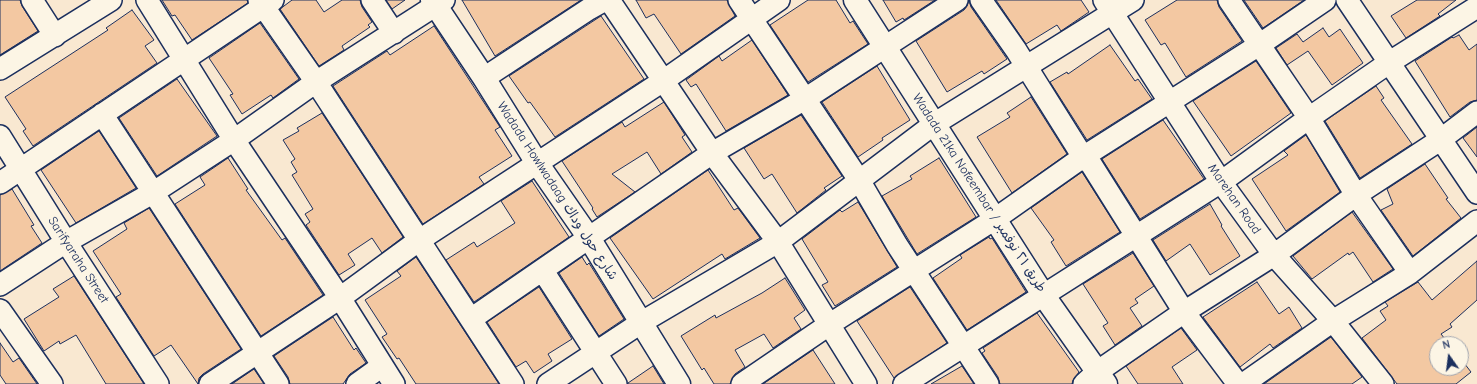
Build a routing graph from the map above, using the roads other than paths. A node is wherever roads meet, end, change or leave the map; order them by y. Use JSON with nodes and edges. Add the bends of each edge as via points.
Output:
{"nodes":[{"id":1,"x":32,"y":0,"type":"edge"},
{"id":2,"x":111,"y":0,"type":"edge"},
{"id":3,"x":147,"y":0,"type":"edge"},
{"id":4,"x":372,"y":0,"type":"edge"},
{"id":5,"x":605,"y":0,"type":"edge"},
{"id":6,"x":610,"y":0,"type":"edge"},
{"id":7,"x":739,"y":0,"type":"edge"},
{"id":8,"x":779,"y":0,"type":"edge"},
{"id":9,"x":855,"y":0,"type":"edge"},
{"id":10,"x":957,"y":0,"type":"edge"},
{"id":11,"x":981,"y":0,"type":"edge"},
{"id":12,"x":1133,"y":0,"type":"edge"},
{"id":13,"x":1229,"y":0,"type":"edge"},
{"id":14,"x":1325,"y":0,"type":"edge"},
{"id":15,"x":1347,"y":0,"type":"edge"},
{"id":16,"x":265,"y":2,"type":"edge"},
{"id":17,"x":437,"y":2,"type":"edge"},
{"id":18,"x":1108,"y":6,"type":"edge"},
{"id":19,"x":1475,"y":8,"type":"edge"},
{"id":20,"x":752,"y":19,"type":"junction"},
{"id":21,"x":394,"y":33,"type":"junction"},
{"id":22,"x":55,"y":36,"type":"junction"},
{"id":23,"x":1260,"y":45,"type":"junction"},
{"id":24,"x":885,"y":46,"type":"junction"},
{"id":25,"x":183,"y":59,"type":"junction"},
{"id":26,"x":1390,"y":62,"type":"junction"},
{"id":27,"x":1025,"y":67,"type":"junction"},
{"id":28,"x":0,"y":70,"type":"edge"},
{"id":29,"x":484,"y":78,"type":"junction"},
{"id":30,"x":663,"y":81,"type":"junction"},
{"id":31,"x":316,"y":82,"type":"junction"},
{"id":32,"x":805,"y":99,"type":"junction"},
{"id":33,"x":1170,"y":103,"type":"junction"},
{"id":34,"x":1477,"y":112,"type":"edge"},
{"id":35,"x":102,"y":114,"type":"junction"},
{"id":36,"x":1309,"y":118,"type":"junction"},
{"id":37,"x":934,"y":124,"type":"junction"},
{"id":38,"x":0,"y":136,"type":"edge"},
{"id":39,"x":234,"y":140,"type":"junction"},
{"id":40,"x":1440,"y":140,"type":"junction"},
{"id":41,"x":712,"y":153,"type":"junction"},
{"id":42,"x":1083,"y":157,"type":"junction"},
{"id":43,"x":537,"y":163,"type":"junction"},
{"id":44,"x":21,"y":169,"type":"junction"},
{"id":45,"x":859,"y":180,"type":"junction"},
{"id":46,"x":0,"y":182,"type":"edge"},
{"id":47,"x":1221,"y":182,"type":"junction"},
{"id":48,"x":154,"y":192,"type":"junction"},
{"id":49,"x":1477,"y":193,"type":"edge"},
{"id":50,"x":1356,"y":195,"type":"junction"},
{"id":51,"x":995,"y":219,"type":"junction"},
{"id":52,"x":1477,"y":221,"type":"edge"},
{"id":53,"x":1137,"y":237,"type":"junction"},
{"id":54,"x":589,"y":238,"type":"junction"},
{"id":55,"x":418,"y":241,"type":"junction"},
{"id":56,"x":66,"y":242,"type":"junction"},
{"id":57,"x":778,"y":242,"type":"junction"},
{"id":58,"x":1274,"y":255,"type":"junction"},
{"id":59,"x":914,"y":270,"type":"junction"},
{"id":60,"x":543,"y":271,"type":"junction"},
{"id":61,"x":1410,"y":273,"type":"junction"},
{"id":62,"x":0,"y":285,"type":"edge"},
{"id":63,"x":1044,"y":296,"type":"junction"},
{"id":64,"x":340,"y":298,"type":"junction"},
{"id":65,"x":0,"y":310,"type":"edge"},
{"id":66,"x":1184,"y":312,"type":"junction"},
{"id":67,"x":471,"y":319,"type":"junction"},
{"id":68,"x":642,"y":322,"type":"junction"},
{"id":69,"x":1333,"y":322,"type":"junction"},
{"id":70,"x":830,"y":324,"type":"junction"},
{"id":71,"x":962,"y":346,"type":"junction"},
{"id":72,"x":596,"y":351,"type":"junction"},
{"id":73,"x":257,"y":353,"type":"junction"},
{"id":74,"x":382,"y":366,"type":"junction"},
{"id":75,"x":1096,"y":380,"type":"edge"},
{"id":76,"x":1378,"y":382,"type":"edge"},
{"id":77,"x":52,"y":384,"type":"edge"},
{"id":78,"x":158,"y":384,"type":"edge"},
{"id":79,"x":210,"y":384,"type":"edge"},
{"id":80,"x":278,"y":384,"type":"edge"},
{"id":81,"x":357,"y":384,"type":"edge"},
{"id":82,"x":394,"y":384,"type":"edge"},
{"id":83,"x":513,"y":384,"type":"edge"},
{"id":84,"x":548,"y":384,"type":"edge"},
{"id":85,"x":616,"y":384,"type":"edge"},
{"id":86,"x":679,"y":384,"type":"edge"},
{"id":87,"x":742,"y":384,"type":"edge"},
{"id":88,"x":866,"y":384,"type":"edge"},
{"id":89,"x":904,"y":384,"type":"edge"},
{"id":90,"x":988,"y":384,"type":"edge"},
{"id":91,"x":1238,"y":384,"type":"edge"},
{"id":92,"x":1243,"y":384,"type":"edge"}],
"edges":[{"from":1,"to":22,"type":"street"},
{"from":2,"to":22,"type":"street"},
{"from":3,"to":25,"type":"street"},
{"from":4,"to":21,"type":"street"},
{"from":5,"to":29,"type":"street"},
{"from":6,"to":30,"type":"street"},
{"from":7,"to":20,"type":"street"},
{"from":8,"to":20,"type":"street"},
{"from":9,"to":24,"type":"street","name":"Wadada 21ka Nofeembar / طريق ٢١ نوفمبر"},
{"from":10,"to":24,"type":"street"},
{"from":11,"to":27,"type":"street"},
{"from":12,"to":18,"type":"street"},
{"from":13,"to":23,"type":"street"},
{"from":14,"to":23,"type":"street"},
{"from":15,"to":26,"type":"street"},
{"from":16,"to":25,"type":"street"},
{"from":16,"to":31,"type":"street"},
{"from":17,"to":21,"type":"street"},
{"from":17,"to":29,"type":"street","name":"Wadada Howlwadaag شارع حول وداك"},
{"from":18,"to":27,"type":"street"},
{"from":18,"to":33,"type":"street","name":"Marehan Road"},
{"from":19,"to":26,"type":"street"},
{"from":20,"to":30,"type":"street"},
{"from":20,"to":32,"type":"street"},
{"from":21,"to":31,"type":"street"},
{"from":22,"to":28,"type":"street"},
{"from":23,"to":33,"type":"street"},
{"from":23,"to":36,"type":"street"},
{"from":24,"to":32,"type":"street"},
{"from":24,"to":37,"type":"street","name":"Wadada 21ka Nofeembar / طريق ٢١ نوفمبر"},
{"from":25,"to":35,"type":"street"},
{"from":25,"to":39,"type":"street"},
{"from":26,"to":36,"type":"street"},
{"from":26,"to":40,"type":"street"},
{"from":27,"to":37,"type":"street"},
{"from":27,"to":42,"type":"street"},
{"from":29,"to":43,"type":"street","name":"Wadada Howlwadaag شارع حول وداك"},
{"from":30,"to":41,"type":"street"},
{"from":30,"to":43,"type":"street"},
{"from":31,"to":39,"type":"street"},
{"from":31,"to":55,"type":"street"},
{"from":32,"to":41,"type":"street"},
{"from":32,"to":45,"type":"street"},
{"from":33,"to":42,"type":"street"},
{"from":33,"to":47,"type":"street","name":"Marehan Road"},
{"from":34,"to":40,"type":"street"},
{"from":35,"to":44,"type":"street"},
{"from":35,"to":48,"type":"street"},
{"from":36,"to":47,"type":"street"},
{"from":36,"to":50,"type":"street"},
{"from":37,"to":45,"type":"street"},
{"from":37,"to":51,"type":"street","name":"Wadada 21ka Nofeembar / طريق ٢١ نوفمبر"},
{"from":38,"to":44,"type":"street","name":"Sarifyaraha Street"},
{"from":39,"to":48,"type":"street"},
{"from":39,"to":64,"type":"street"},
{"from":40,"to":49,"type":"street"},
{"from":40,"to":50,"type":"street"},
{"from":41,"to":54,"type":"street"},
{"from":41,"to":57,"type":"street"},
{"from":42,"to":51,"type":"street"},
{"from":42,"to":53,"type":"street","via":[[1091,164]]},
{"from":43,"to":54,"type":"street","name":"Wadada Howlwadaag شارع حول وداك"},
{"from":43,"to":55,"type":"street"},
{"from":44,"to":46,"type":"street"},
{"from":44,"to":56,"type":"street","name":"Sarifyaraha Street"},
{"from":45,"to":57,"type":"street"},
{"from":45,"to":59,"type":"street"},
{"from":47,"to":53,"type":"street"},
{"from":47,"to":58,"type":"street","name":"Marehan Road"},
{"from":48,"to":56,"type":"street"},
{"from":48,"to":73,"type":"street"},
{"from":50,"to":58,"type":"street"},
{"from":50,"to":61,"type":"street"},
{"from":51,"to":59,"type":"street"},
{"from":51,"to":63,"type":"street","name":"Wadada 21ka Nofeembar / طريق ٢١ نوفمبر"},
{"from":52,"to":61,"type":"street"},
{"from":53,"to":63,"type":"street"},
{"from":53,"to":66,"type":"street"},
{"from":54,"to":60,"type":"street"},
{"from":54,"to":68,"type":"street","name":"Wadada Howlwadaag شارع حول وداك"},
{"from":55,"to":64,"type":"street"},
{"from":55,"to":67,"type":"street"},
{"from":56,"to":62,"type":"street"},
{"from":56,"to":78,"type":"street","name":"Sarifyaraha Street"},
{"from":57,"to":68,"type":"street"},
{"from":57,"to":70,"type":"street"},
{"from":58,"to":66,"type":"street"},
{"from":58,"to":69,"type":"street","name":"Marehan Road"},
{"from":59,"to":70,"type":"street"},
{"from":59,"to":71,"type":"street"},
{"from":60,"to":67,"type":"street"},
{"from":60,"to":72,"type":"street"},
{"from":61,"to":69,"type":"street"},
{"from":63,"to":71,"type":"street"},
{"from":63,"to":75,"type":"street","name":"Wadada 21ka Nofeembar / طريق ٢١ نوفمبر"},
{"from":64,"to":73,"type":"street"},
{"from":64,"to":74,"type":"street"},
{"from":65,"to":77,"type":"street"},
{"from":66,"to":75,"type":"street"},
{"from":66,"to":91,"type":"street"},
{"from":67,"to":83,"type":"street"},
{"from":68,"to":72,"type":"street"},
{"from":68,"to":86,"type":"street","name":"Wadada Howlwadaag شارع حول وداك"},
{"from":69,"to":76,"type":"street","name":"Marehan Road"},
{"from":69,"to":92,"type":"street"},
{"from":70,"to":87,"type":"street"},
{"from":70,"to":88,"type":"street"},
{"from":71,"to":89,"type":"street"},
{"from":71,"to":90,"type":"street"},
{"from":72,"to":84,"type":"street"},
{"from":72,"to":85,"type":"street"},
{"from":73,"to":79,"type":"street"},
{"from":73,"to":80,"type":"street"},
{"from":74,"to":81,"type":"street"},
{"from":74,"to":82,"type":"street"}]}
